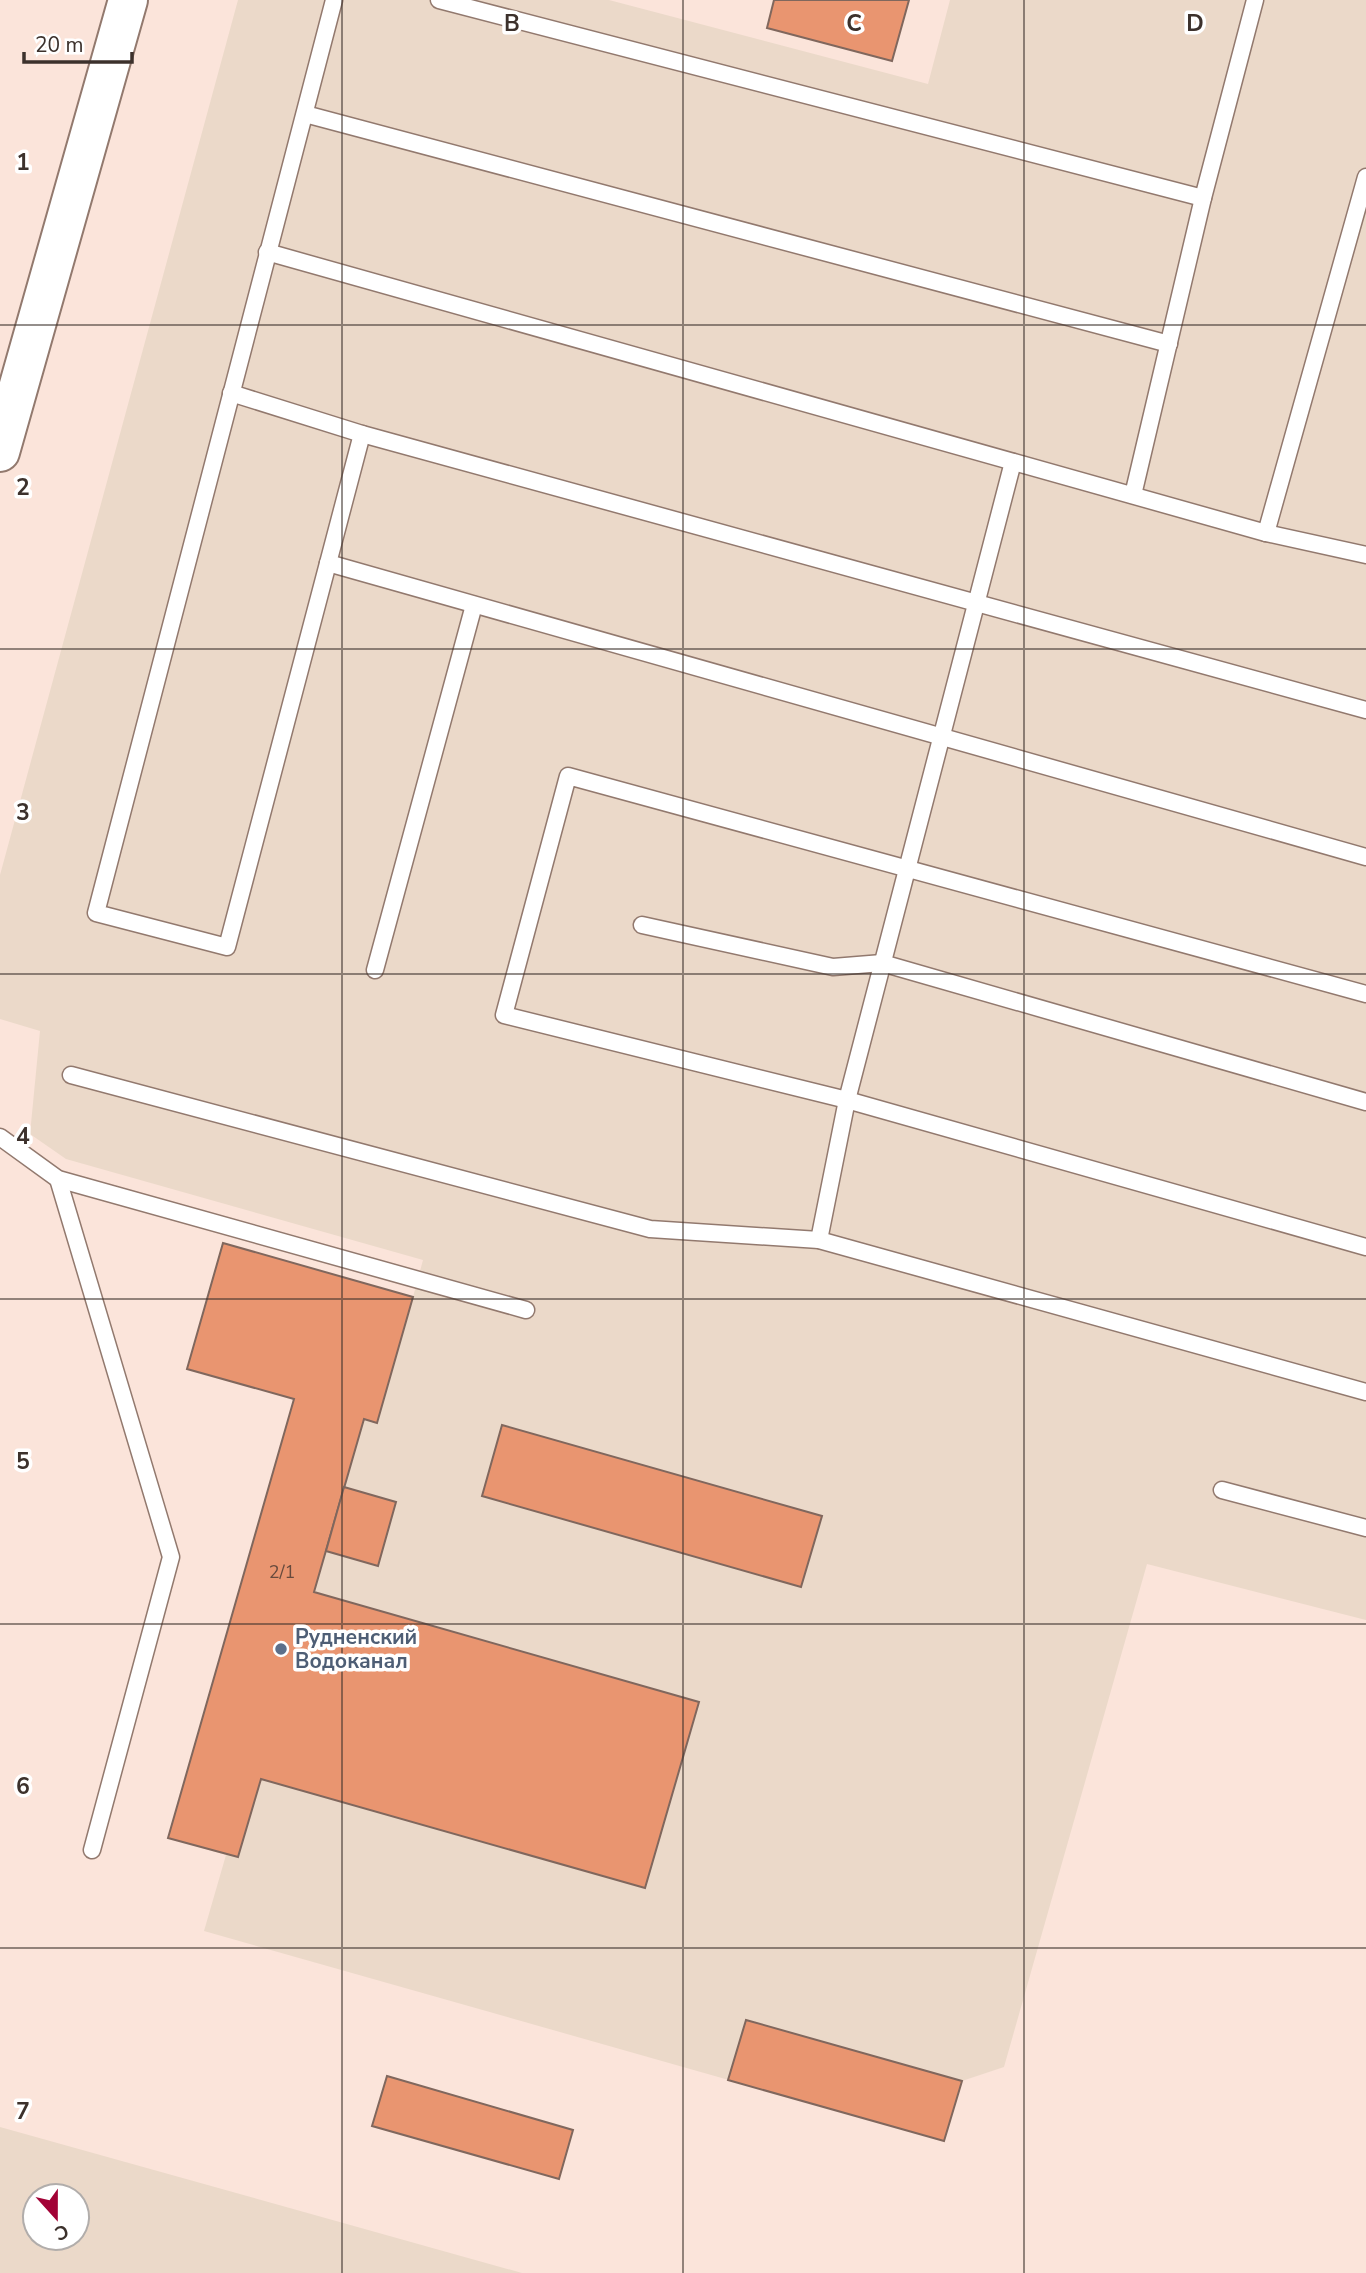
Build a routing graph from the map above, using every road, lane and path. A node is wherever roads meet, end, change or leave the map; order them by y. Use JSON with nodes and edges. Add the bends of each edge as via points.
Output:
{"nodes":[{"id":1,"x":128,"y":0,"type":"edge"},
{"id":2,"x":334,"y":0,"type":"edge"},
{"id":3,"x":439,"y":0,"type":"edge"},
{"id":4,"x":1255,"y":0,"type":"edge"},
{"id":5,"x":305,"y":114,"type":"junction"},
{"id":6,"x":1366,"y":177,"type":"edge"},
{"id":7,"x":1203,"y":198,"type":"junction"},
{"id":8,"x":267,"y":252,"type":"junction"},
{"id":9,"x":1169,"y":344,"type":"junction"},
{"id":10,"x":231,"y":393,"type":"junction"},
{"id":11,"x":362,"y":434,"type":"junction"},
{"id":12,"x":1,"y":446,"type":"edge"},
{"id":13,"x":1013,"y":462,"type":"junction"},
{"id":14,"x":1133,"y":495,"type":"junction"},
{"id":15,"x":1266,"y":533,"type":"junction"},
{"id":16,"x":1366,"y":555,"type":"edge"},
{"id":17,"x":328,"y":564,"type":"junction"},
{"id":18,"x":978,"y":604,"type":"junction"},
{"id":19,"x":474,"y":605,"type":"junction"},
{"id":20,"x":1366,"y":710,"type":"edge"},
{"id":21,"x":943,"y":738,"type":"junction"},
{"id":22,"x":1366,"y":856,"type":"edge"},
{"id":23,"x":908,"y":867,"type":"junction"},
{"id":24,"x":642,"y":925,"type":"dead end"},
{"id":25,"x":882,"y":963,"type":"junction"},
{"id":26,"x":375,"y":970,"type":"dead end"},
{"id":27,"x":1366,"y":994,"type":"edge"},
{"id":28,"x":71,"y":1075,"type":"dead end"},
{"id":29,"x":847,"y":1100,"type":"junction"},
{"id":30,"x":1366,"y":1102,"type":"edge"},
{"id":31,"x":0,"y":1137,"type":"edge"},
{"id":32,"x":58,"y":1179,"type":"junction"},
{"id":33,"x":819,"y":1240,"type":"junction"},
{"id":34,"x":1366,"y":1247,"type":"edge"},
{"id":35,"x":526,"y":1310,"type":"dead end"},
{"id":36,"x":1366,"y":1392,"type":"edge"},
{"id":37,"x":1222,"y":1490,"type":"dead end"},
{"id":38,"x":1366,"y":1528,"type":"edge"},
{"id":39,"x":92,"y":1850,"type":"dead end"}],
"edges":[{"from":1,"to":12,"type":"street"},
{"from":2,"to":5,"type":"lane"},
{"from":3,"to":7,"type":"lane"},
{"from":4,"to":7,"type":"lane"},
{"from":5,"to":8,"type":"lane"},
{"from":5,"to":9,"type":"lane"},
{"from":6,"to":15,"type":"lane"},
{"from":7,"to":9,"type":"lane"},
{"from":8,"to":10,"type":"lane"},
{"from":8,"to":13,"type":"lane"},
{"from":9,"to":14,"type":"lane"},
{"from":10,"to":11,"type":"lane"},
{"from":10,"to":17,"type":"lane","via":[[96,913],[227,947]]},
{"from":11,"to":17,"type":"lane"},
{"from":11,"to":18,"type":"lane"},
{"from":13,"to":14,"type":"lane"},
{"from":13,"to":18,"type":"lane"},
{"from":14,"to":15,"type":"lane"},
{"from":15,"to":16,"type":"lane"},
{"from":17,"to":19,"type":"lane"},
{"from":18,"to":20,"type":"lane"},
{"from":18,"to":21,"type":"lane"},
{"from":19,"to":21,"type":"lane"},
{"from":19,"to":26,"type":"lane"},
{"from":21,"to":22,"type":"lane"},
{"from":21,"to":23,"type":"lane"},
{"from":23,"to":25,"type":"lane"},
{"from":23,"to":27,"type":"lane"},
{"from":23,"to":29,"type":"lane","via":[[568,776],[503,1015]]},
{"from":24,"to":25,"type":"lane","via":[[833,967]]},
{"from":25,"to":29,"type":"lane"},
{"from":25,"to":30,"type":"lane"},
{"from":28,"to":33,"type":"lane","via":[[650,1229]]},
{"from":29,"to":33,"type":"lane"},
{"from":29,"to":34,"type":"lane"},
{"from":31,"to":32,"type":"lane"},
{"from":32,"to":35,"type":"lane"},
{"from":32,"to":39,"type":"lane","via":[[171,1556]]},
{"from":33,"to":36,"type":"lane"},
{"from":37,"to":38,"type":"lane"}]}
